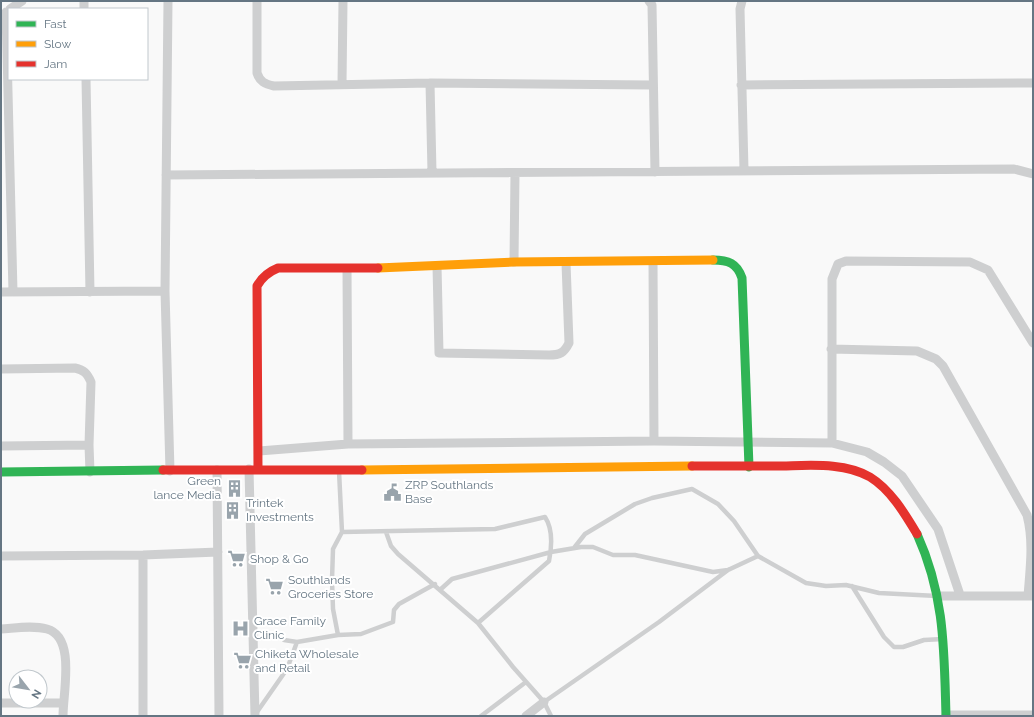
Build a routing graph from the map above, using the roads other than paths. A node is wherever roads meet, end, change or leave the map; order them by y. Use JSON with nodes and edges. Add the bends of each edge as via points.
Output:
{"nodes":[{"id":1,"x":22,"y":1,"type":"edge"},
{"id":2,"x":168,"y":1,"type":"edge"},
{"id":3,"x":257,"y":1,"type":"edge"},
{"id":4,"x":343,"y":1,"type":"edge"},
{"id":5,"x":649,"y":1,"type":"edge"},
{"id":6,"x":742,"y":1,"type":"edge"},
{"id":7,"x":11,"y":8,"type":"edge"},
{"id":8,"x":6,"y":11,"type":"edge"},
{"id":9,"x":86,"y":80,"type":"edge"},
{"id":10,"x":430,"y":83,"type":"junction"},
{"id":11,"x":1033,"y":83,"type":"edge"},
{"id":12,"x":342,"y":84,"type":"junction"},
{"id":13,"x":652,"y":85,"type":"junction"},
{"id":14,"x":741,"y":85,"type":"junction"},
{"id":15,"x":744,"y":170,"type":"junction"},
{"id":16,"x":432,"y":172,"type":"junction"},
{"id":17,"x":655,"y":172,"type":"junction"},
{"id":18,"x":515,"y":173,"type":"junction"},
{"id":19,"x":1033,"y":174,"type":"edge"},
{"id":20,"x":166,"y":175,"type":"junction"},
{"id":21,"x":514,"y":262,"type":"junction"},
{"id":22,"x":653,"y":262,"type":"junction"},
{"id":23,"x":566,"y":263,"type":"junction"},
{"id":24,"x":437,"y":266,"type":"junction"},
{"id":25,"x":347,"y":269,"type":"junction"},
{"id":26,"x":164,"y":291,"type":"junction"},
{"id":27,"x":1,"y":292,"type":"edge"},
{"id":28,"x":13,"y":292,"type":"junction"},
{"id":29,"x":90,"y":292,"type":"junction"},
{"id":30,"x":1030,"y":331,"type":"edge"},
{"id":31,"x":1033,"y":343,"type":"edge"},
{"id":32,"x":831,"y":349,"type":"junction"},
{"id":33,"x":1,"y":369,"type":"edge"},
{"id":34,"x":654,"y":441,"type":"junction"},
{"id":35,"x":748,"y":442,"type":"junction"},
{"id":36,"x":832,"y":443,"type":"junction"},
{"id":37,"x":348,"y":444,"type":"junction"},
{"id":38,"x":89,"y":445,"type":"junction"},
{"id":39,"x":1,"y":446,"type":"edge"},
{"id":40,"x":259,"y":451,"type":"junction"},
{"id":41,"x":749,"y":467,"type":"junction"},
{"id":42,"x":254,"y":469,"type":"junction"},
{"id":43,"x":217,"y":470,"type":"junction"},
{"id":44,"x":170,"y":471,"type":"junction"},
{"id":45,"x":339,"y":471,"type":"junction"},
{"id":46,"x":1,"y":472,"type":"edge"},
{"id":47,"x":90,"y":472,"type":"junction"},
{"id":48,"x":342,"y":532,"type":"junction"},
{"id":49,"x":386,"y":532,"type":"junction"},
{"id":50,"x":574,"y":548,"type":"junction"},
{"id":51,"x":218,"y":552,"type":"junction"},
{"id":52,"x":551,"y":552,"type":"junction"},
{"id":53,"x":143,"y":555,"type":"junction"},
{"id":54,"x":1,"y":556,"type":"edge"},
{"id":55,"x":758,"y":556,"type":"junction"},
{"id":56,"x":728,"y":570,"type":"junction"},
{"id":57,"x":435,"y":584,"type":"junction"},
{"id":58,"x":852,"y":586,"type":"junction"},
{"id":59,"x":441,"y":589,"type":"junction"},
{"id":60,"x":960,"y":595,"type":"junction"},
{"id":61,"x":939,"y":596,"type":"junction"},
{"id":62,"x":1031,"y":596,"type":"edge"},
{"id":63,"x":478,"y":623,"type":"junction"},
{"id":64,"x":1,"y":629,"type":"edge"},
{"id":65,"x":338,"y":635,"type":"junction"},
{"id":66,"x":943,"y":639,"type":"junction"},
{"id":67,"x":284,"y":640,"type":"dead end"},
{"id":68,"x":296,"y":642,"type":"junction"},
{"id":69,"x":526,"y":682,"type":"junction"},
{"id":70,"x":544,"y":702,"type":"junction"},
{"id":71,"x":1,"y":703,"type":"edge"},
{"id":72,"x":63,"y":703,"type":"junction"},
{"id":73,"x":255,"y":715,"type":"edge"},
{"id":74,"x":1033,"y":715,"type":"edge"},
{"id":75,"x":63,"y":716,"type":"edge"},
{"id":76,"x":142,"y":716,"type":"edge"},
{"id":77,"x":219,"y":716,"type":"edge"},
{"id":78,"x":481,"y":716,"type":"edge"},
{"id":79,"x":526,"y":716,"type":"edge"},
{"id":80,"x":551,"y":716,"type":"edge"},
{"id":81,"x":946,"y":716,"type":"edge"}],
"edges":[{"from":1,"to":7,"type":"street"},
{"from":2,"to":20,"type":"street"},
{"from":3,"to":12,"type":"street","via":[[259,80],[274,86]]},
{"from":4,"to":12,"type":"street"},
{"from":5,"to":13,"type":"street","via":[[652,5]]},
{"from":6,"to":14,"type":"street"},
{"from":8,"to":28,"type":"street"},
{"from":9,"to":29,"type":"street"},
{"from":10,"to":12,"type":"street"},
{"from":10,"to":13,"type":"street"},
{"from":10,"to":16,"type":"street"},
{"from":11,"to":14,"type":"street"},
{"from":13,"to":17,"type":"street"},
{"from":14,"to":15,"type":"street"},
{"from":15,"to":17,"type":"street"},
{"from":15,"to":19,"type":"street","via":[[1014,170]]},
{"from":16,"to":18,"type":"street"},
{"from":16,"to":20,"type":"street"},
{"from":17,"to":18,"type":"street"},
{"from":18,"to":21,"type":"street"},
{"from":20,"to":26,"type":"street"},
{"from":21,"to":23,"type":"street"},
{"from":21,"to":24,"type":"street"},
{"from":22,"to":23,"type":"street"},
{"from":22,"to":34,"type":"street"},
{"from":22,"to":35,"type":"street","via":[[727,260],[740,268]]},
{"from":23,"to":24,"type":"street","via":[[569,343],[565,351],[554,355],[439,353]]},
{"from":24,"to":25,"type":"street"},
{"from":25,"to":37,"type":"street"},
{"from":25,"to":40,"type":"street","via":[[278,268],[262,277],[257,286]]},
{"from":26,"to":29,"type":"street"},
{"from":26,"to":44,"type":"street"},
{"from":27,"to":28,"type":"street"},
{"from":28,"to":29,"type":"street"},
{"from":30,"to":31,"type":"street"},
{"from":30,"to":32,"type":"street","via":[[988,270],[970,262],[846,261],[838,264],[832,279]]},
{"from":32,"to":36,"type":"street"},
{"from":32,"to":62,"type":"street","via":[[917,351],[936,359],[944,366],[1027,515],[1032,542]]},
{"from":33,"to":38,"type":"street","via":[[83,370],[91,382]]},
{"from":34,"to":35,"type":"street"},
{"from":34,"to":37,"type":"street"},
{"from":35,"to":36,"type":"street"},
{"from":35,"to":41,"type":"street"},
{"from":36,"to":60,"type":"street","via":[[866,452],[902,476],[938,529]]},
{"from":37,"to":40,"type":"street"},
{"from":38,"to":39,"type":"street"},
{"from":38,"to":47,"type":"street"},
{"from":40,"to":42,"type":"street"},
{"from":41,"to":45,"type":"street","via":[[623,466]]},
{"from":41,"to":61,"type":"street","via":[[849,468],[878,481],[892,496],[918,534],[930,561]]},
{"from":42,"to":43,"type":"street"},
{"from":42,"to":45,"type":"street"},
{"from":42,"to":73,"type":"street"},
{"from":43,"to":44,"type":"street"},
{"from":43,"to":51,"type":"street"},
{"from":44,"to":47,"type":"street"},
{"from":45,"to":48,"type":"lane"},
{"from":46,"to":47,"type":"street"},
{"from":48,"to":49,"type":"lane"},
{"from":48,"to":65,"type":"lane","via":[[333,549],[333,609]]},
{"from":49,"to":52,"type":"lane","via":[[494,529],[545,517],[550,525]]},
{"from":49,"to":57,"type":"lane","via":[[391,546],[398,554]]},
{"from":50,"to":52,"type":"lane"},
{"from":50,"to":55,"type":"lane","via":[[585,534],[635,504],[692,489],[718,504],[734,521]]},
{"from":50,"to":56,"type":"lane","via":[[594,547],[613,555],[635,555],[713,572]]},
{"from":51,"to":53,"type":"street"},
{"from":51,"to":77,"type":"street"},
{"from":52,"to":59,"type":"lane","via":[[452,579]]},
{"from":52,"to":63,"type":"lane","via":[[549,561]]},
{"from":53,"to":54,"type":"street"},
{"from":53,"to":76,"type":"street"},
{"from":55,"to":56,"type":"lane"},
{"from":55,"to":58,"type":"lane","via":[[806,583]]},
{"from":56,"to":70,"type":"lane","via":[[659,622]]},
{"from":57,"to":59,"type":"lane"},
{"from":57,"to":65,"type":"lane","via":[[399,604],[394,610],[393,622],[361,634]]},
{"from":58,"to":61,"type":"lane","via":[[880,593]]},
{"from":58,"to":66,"type":"lane","via":[[884,637],[894,647],[903,647],[924,640]]},
{"from":59,"to":63,"type":"lane"},
{"from":60,"to":61,"type":"street"},
{"from":60,"to":62,"type":"street"},
{"from":61,"to":66,"type":"street"},
{"from":63,"to":69,"type":"lane"},
{"from":64,"to":72,"type":"street","via":[[37,627],[57,633],[66,653]]},
{"from":65,"to":68,"type":"lane"},
{"from":66,"to":81,"type":"street"},
{"from":67,"to":68,"type":"lane"},
{"from":68,"to":73,"type":"lane","via":[[287,669]]},
{"from":69,"to":70,"type":"lane"},
{"from":69,"to":78,"type":"lane"},
{"from":70,"to":79,"type":"street"},
{"from":70,"to":80,"type":"lane"},
{"from":71,"to":72,"type":"street"},
{"from":72,"to":75,"type":"street"},
{"from":74,"to":81,"type":"street"}]}
